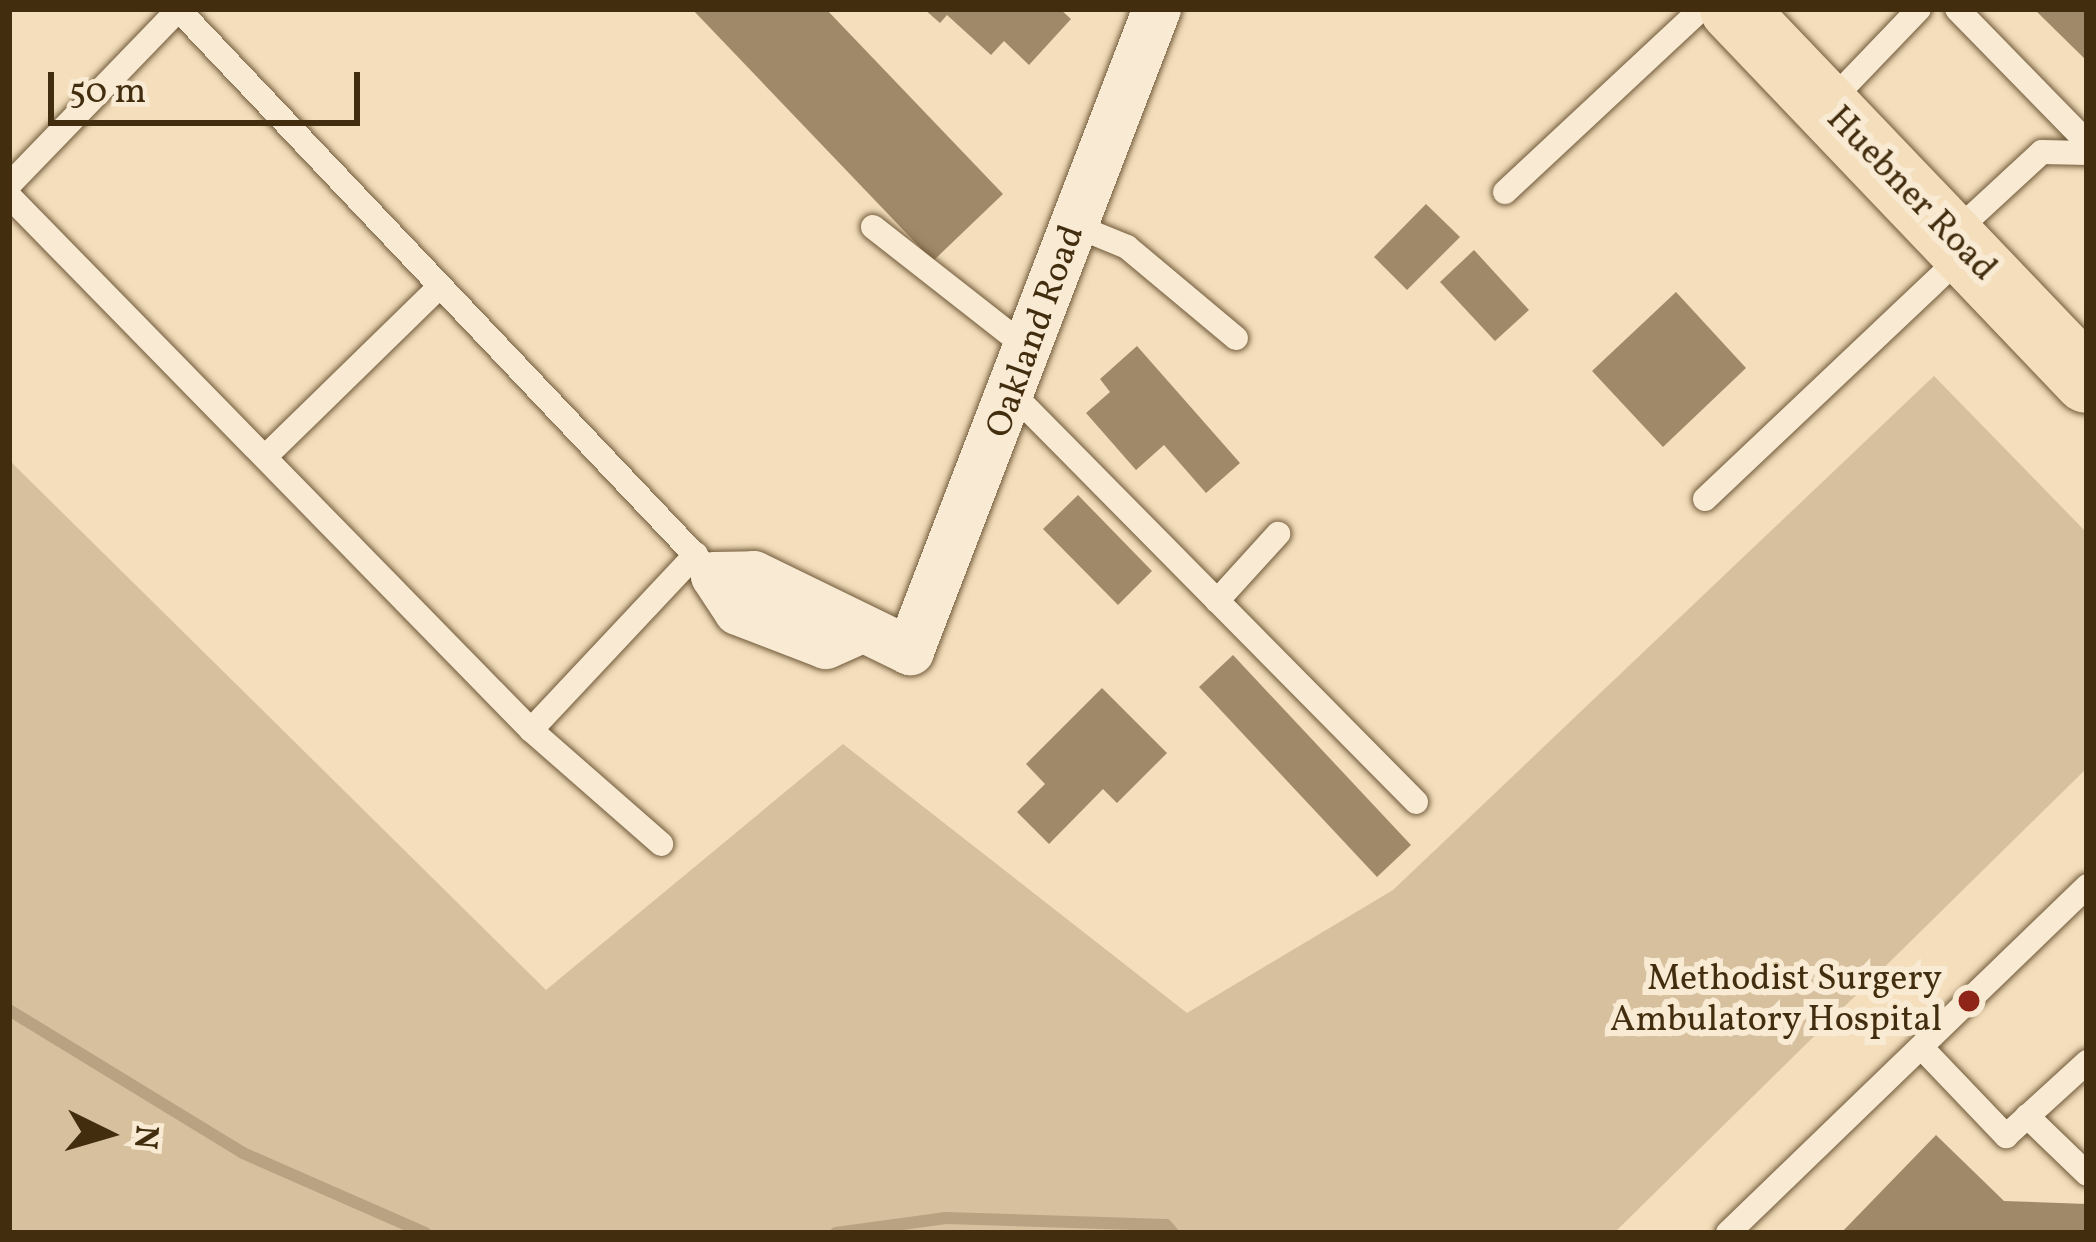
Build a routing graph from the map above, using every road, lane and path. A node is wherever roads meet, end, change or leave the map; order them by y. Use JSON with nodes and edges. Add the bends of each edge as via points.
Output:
{"nodes":[{"id":1,"x":178,"y":9,"type":"edge"},
{"id":2,"x":1156,"y":9,"type":"edge"},
{"id":3,"x":1701,"y":9,"type":"edge"},
{"id":4,"x":1733,"y":9,"type":"edge"},
{"id":5,"x":1919,"y":9,"type":"edge"},
{"id":6,"x":1957,"y":9,"type":"edge"},
{"id":7,"x":1826,"y":106,"type":"junction"},
{"id":8,"x":2087,"y":142,"type":"edge"},
{"id":9,"x":2087,"y":153,"type":"edge"},
{"id":10,"x":9,"y":185,"type":"edge"},
{"id":11,"x":1505,"y":192,"type":"dead end"},
{"id":12,"x":9,"y":196,"type":"edge"},
{"id":13,"x":1076,"y":226,"type":"junction"},
{"id":14,"x":873,"y":227,"type":"dead end"},
{"id":15,"x":1957,"y":245,"type":"junction"},
{"id":16,"x":439,"y":287,"type":"junction"},
{"id":17,"x":1236,"y":338,"type":"dead end"},
{"id":18,"x":1030,"y":350,"type":"junction"},
{"id":19,"x":2080,"y":357,"type":"edge"},
{"id":20,"x":1014,"y":395,"type":"junction"},
{"id":21,"x":265,"y":457,"type":"junction"},
{"id":22,"x":1705,"y":499,"type":"dead end"},
{"id":23,"x":1278,"y":534,"type":"dead end"},
{"id":24,"x":705,"y":565,"type":"junction"},
{"id":25,"x":1217,"y":601,"type":"junction"},
{"id":26,"x":531,"y":730,"type":"junction"},
{"id":27,"x":1416,"y":802,"type":"dead end"},
{"id":28,"x":662,"y":844,"type":"dead end"},
{"id":29,"x":2087,"y":886,"type":"edge"},
{"id":30,"x":1922,"y":1048,"type":"junction"},
{"id":31,"x":2087,"y":1062,"type":"edge"},
{"id":32,"x":2027,"y":1116,"type":"junction"},
{"id":33,"x":2087,"y":1174,"type":"edge"},
{"id":34,"x":1728,"y":1233,"type":"edge"}],
"edges":[{"from":1,"to":10,"type":"lane"},
{"from":1,"to":16,"type":"lane"},
{"from":2,"to":13,"type":"street","name":"Oakland Road"},
{"from":3,"to":11,"type":"lane"},
{"from":4,"to":7,"type":"main road","name":"Huebner Road"},
{"from":5,"to":7,"type":"lane"},
{"from":6,"to":8,"type":"lane"},
{"from":7,"to":15,"type":"main road","name":"Huebner Road"},
{"from":9,"to":15,"type":"lane","via":[[2042,152]]},
{"from":12,"to":21,"type":"lane"},
{"from":13,"to":17,"type":"lane","via":[[1127,247]]},
{"from":13,"to":18,"type":"street","name":"Oakland Road"},
{"from":14,"to":18,"type":"lane"},
{"from":15,"to":19,"type":"main road","name":"Huebner Road"},
{"from":15,"to":22,"type":"lane"},
{"from":16,"to":21,"type":"lane"},
{"from":16,"to":24,"type":"lane"},
{"from":18,"to":20,"type":"street","name":"Oakland Road"},
{"from":20,"to":24,"type":"street","name":"Oakland Road","via":[[910,651],[856,631],[826,645],[738,611]]},
{"from":20,"to":25,"type":"lane"},
{"from":21,"to":26,"type":"lane"},
{"from":23,"to":25,"type":"lane"},
{"from":24,"to":26,"type":"lane"},
{"from":25,"to":27,"type":"lane"},
{"from":26,"to":28,"type":"lane"},
{"from":29,"to":30,"type":"lane"},
{"from":30,"to":32,"type":"lane","via":[[2006,1136]]},
{"from":30,"to":34,"type":"lane"},
{"from":31,"to":32,"type":"lane"},
{"from":32,"to":33,"type":"lane"}]}
